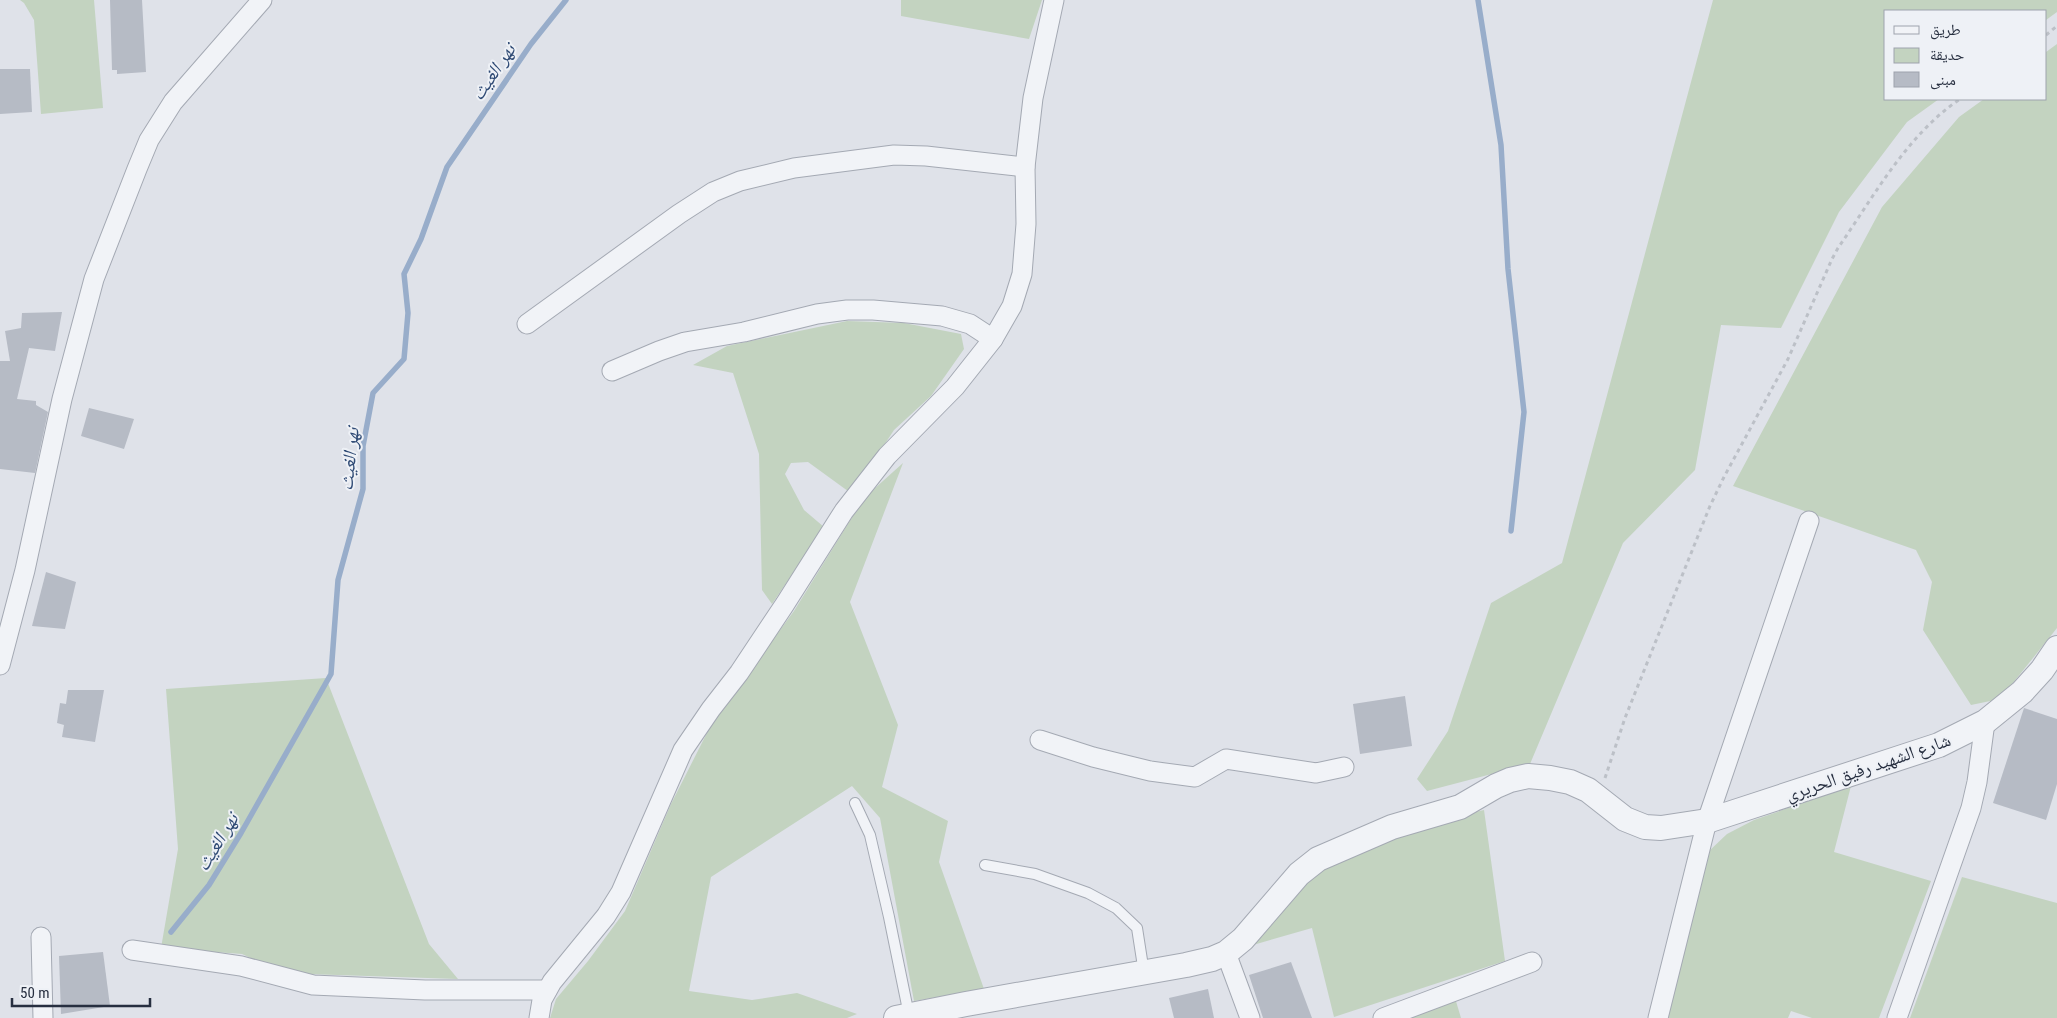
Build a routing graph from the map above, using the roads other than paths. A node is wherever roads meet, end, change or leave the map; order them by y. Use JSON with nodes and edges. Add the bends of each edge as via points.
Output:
{"nodes":[{"id":1,"x":262,"y":0,"type":"edge"},
{"id":2,"x":1054,"y":0,"type":"edge"},
{"id":3,"x":1025,"y":167,"type":"junction"},
{"id":4,"x":527,"y":324,"type":"dead end"},
{"id":5,"x":994,"y":339,"type":"junction"},
{"id":6,"x":612,"y":371,"type":"dead end"},
{"id":7,"x":1809,"y":521,"type":"dead end"},
{"id":8,"x":2057,"y":648,"type":"edge"},
{"id":9,"x":0,"y":665,"type":"edge"},
{"id":10,"x":1985,"y":722,"type":"junction"},
{"id":11,"x":1040,"y":740,"type":"dead end"},
{"id":12,"x":1344,"y":767,"type":"dead end"},
{"id":13,"x":855,"y":803,"type":"dead end"},
{"id":14,"x":1707,"y":821,"type":"junction"},
{"id":15,"x":985,"y":865,"type":"dead end"},
{"id":16,"x":41,"y":938,"type":"dead end"},
{"id":17,"x":132,"y":950,"type":"dead end"},
{"id":18,"x":1226,"y":953,"type":"junction"},
{"id":19,"x":1532,"y":962,"type":"dead end"},
{"id":20,"x":1144,"y":973,"type":"junction"},
{"id":21,"x":548,"y":990,"type":"junction"},
{"id":22,"x":903,"y":1017,"type":"edge"},
{"id":23,"x":43,"y":1018,"type":"edge"},
{"id":24,"x":539,"y":1018,"type":"edge"},
{"id":25,"x":1250,"y":1018,"type":"edge"},
{"id":26,"x":1383,"y":1018,"type":"edge"},
{"id":27,"x":1658,"y":1018,"type":"edge"},
{"id":28,"x":1897,"y":1018,"type":"edge"}],
"edges":[{"from":1,"to":9,"type":"street","via":[[173,102],[149,140],[136,169],[92,288],[60,408]]},
{"from":2,"to":3,"type":"street","via":[[1033,98]]},
{"from":3,"to":4,"type":"street","via":[[894,155],[794,168],[740,181],[713,192],[680,214]]},
{"from":3,"to":5,"type":"street","via":[[1026,224],[1022,274],[1012,306]]},
{"from":5,"to":6,"type":"street","via":[[970,324],[942,316],[847,310],[685,342]]},
{"from":5,"to":21,"type":"street","via":[[955,387],[887,456],[844,511],[786,604],[683,750],[621,892]]},
{"from":7,"to":14,"type":"street"},
{"from":8,"to":10,"type":"street","name":"شارع الشهيد رفيق الحريري","via":[[2022,692]]},
{"from":10,"to":14,"type":"street","name":"شارع الشهيد رفيق الحريري","via":[[1939,745]]},
{"from":10,"to":28,"type":"street","via":[[1974,796]]},
{"from":11,"to":12,"type":"street","via":[[1103,760],[1195,778],[1226,759],[1316,772]]},
{"from":13,"to":22,"type":"lane","via":[[870,835],[889,917]]},
{"from":14,"to":18,"type":"street","name":"شارع الشهيد رفيق الحريري","via":[[1646,827],[1625,819],[1588,790],[1570,782],[1528,776],[1510,780],[1460,807],[1392,827],[1318,859]]},
{"from":14,"to":27,"type":"street"},
{"from":15,"to":20,"type":"lane","via":[[1035,874],[1088,893],[1116,908],[1137,928]]},
{"from":16,"to":23,"type":"street"},
{"from":17,"to":21,"type":"street","via":[[241,966],[313,985],[425,990]]},
{"from":18,"to":20,"type":"street","via":[[1186,966]]},
{"from":18,"to":25,"type":"street"},
{"from":19,"to":26,"type":"street"},
{"from":20,"to":22,"type":"street"},
{"from":21,"to":24,"type":"street","via":[[542,1000]]}]}
